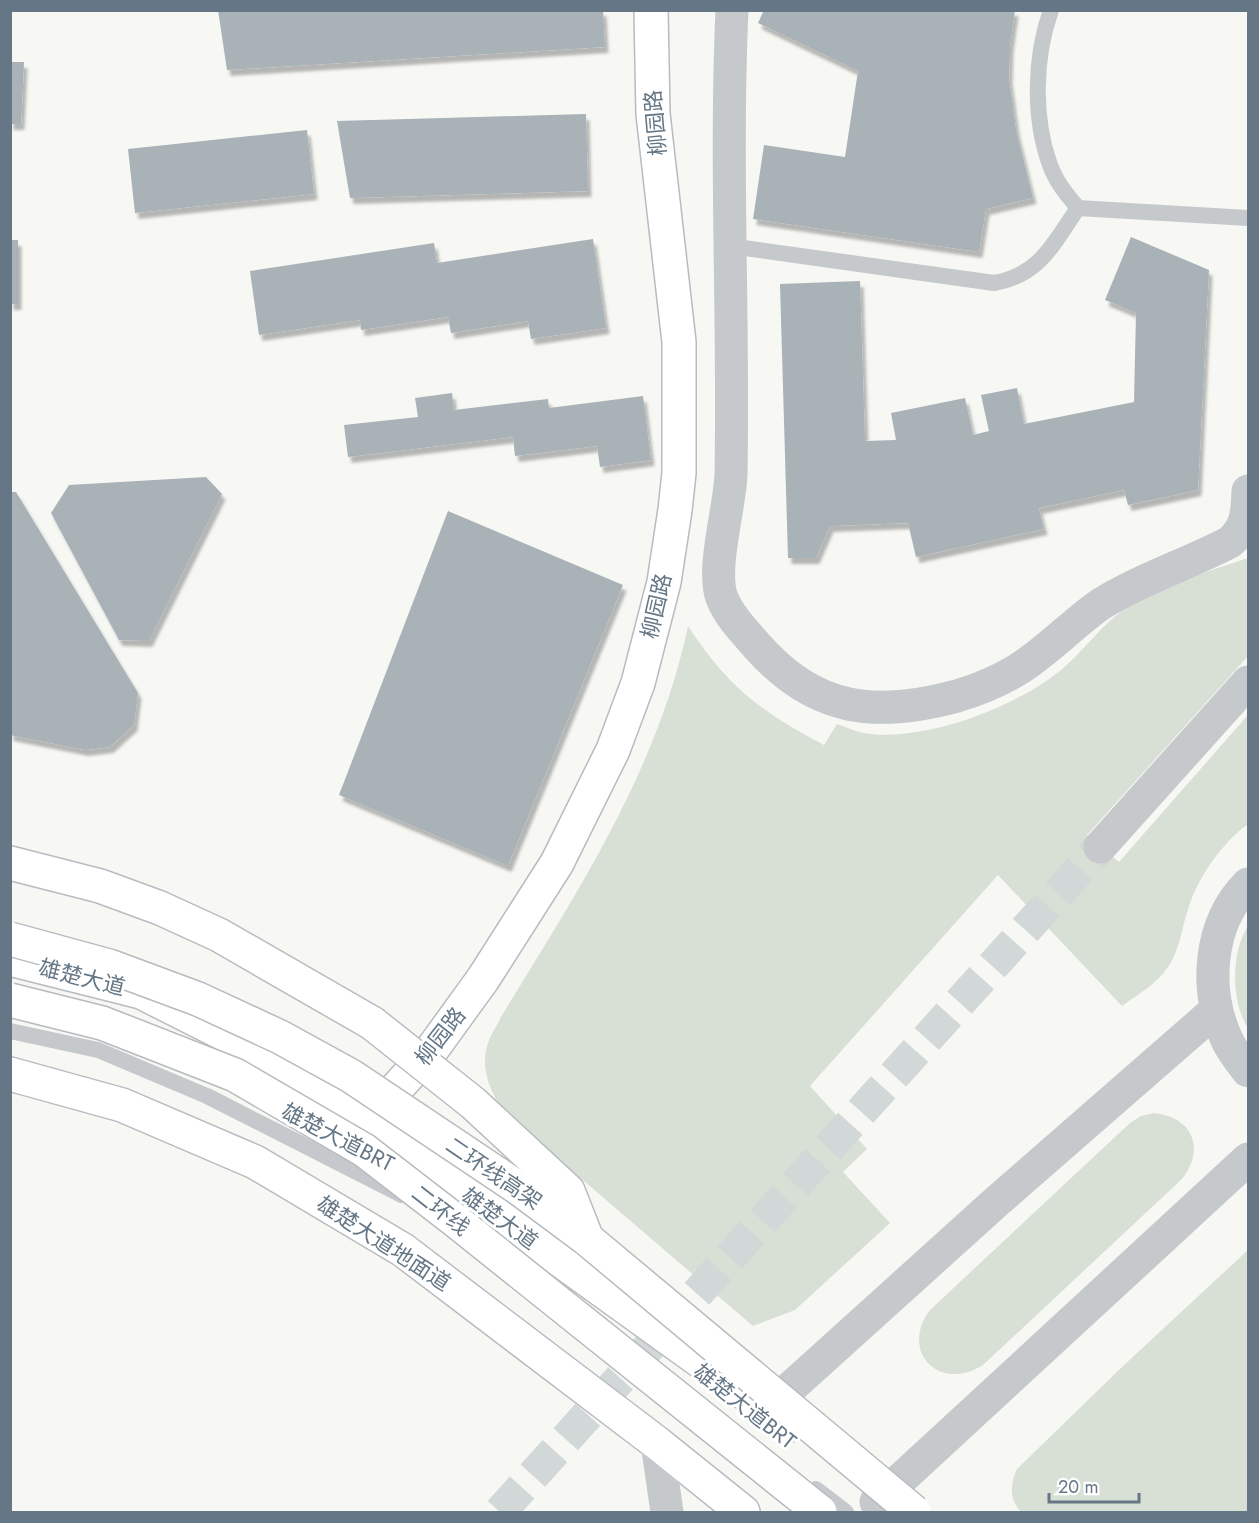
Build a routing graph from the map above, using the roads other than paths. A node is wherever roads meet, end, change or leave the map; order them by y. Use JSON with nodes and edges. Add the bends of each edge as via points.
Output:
{"nodes":[{"id":1,"x":651,"y":10,"type":"edge"},
{"id":2,"x":732,"y":10,"type":"edge"},
{"id":3,"x":1051,"y":10,"type":"edge"},
{"id":4,"x":1078,"y":208,"type":"junction"},
{"id":5,"x":1248,"y":218,"type":"edge"},
{"id":6,"x":730,"y":246,"type":"junction"},
{"id":7,"x":1248,"y":504,"type":"edge"},
{"id":8,"x":1248,"y":682,"type":"edge"},
{"id":9,"x":1100,"y":847,"type":"tunnel mouth"},
{"id":10,"x":10,"y":862,"type":"edge"},
{"id":11,"x":1248,"y":884,"type":"edge"},
{"id":12,"x":10,"y":939,"type":"edge"},
{"id":13,"x":10,"y":959,"type":"edge"},
{"id":14,"x":10,"y":1000,"type":"edge"},
{"id":15,"x":1216,"y":1010,"type":"junction"},
{"id":16,"x":10,"y":1031,"type":"edge"},
{"id":17,"x":1248,"y":1071,"type":"edge"},
{"id":18,"x":10,"y":1074,"type":"edge"},
{"id":19,"x":367,"y":1121,"type":"junction"},
{"id":20,"x":1248,"y":1159,"type":"edge"},
{"id":21,"x":587,"y":1239,"type":"junction"},
{"id":22,"x":767,"y":1409,"type":"junction"},
{"id":23,"x":657,"y":1443,"type":"junction"},
{"id":24,"x":883,"y":1507,"type":"edge"},
{"id":25,"x":668,"y":1512,"type":"edge"},
{"id":26,"x":743,"y":1512,"type":"edge"},
{"id":27,"x":820,"y":1512,"type":"edge"},
{"id":28,"x":846,"y":1512,"type":"edge"},
{"id":29,"x":914,"y":1512,"type":"edge"}],
"edges":[{"from":1,"to":19,"type":"main road","name":"柳园路","via":[[653,114],[679,342],[678,473],[664,582],[638,683],[613,750],[556,863],[483,979],[433,1048]]},
{"from":2,"to":6,"type":"street"},
{"from":3,"to":4,"type":"lane","via":[[1040,55],[1041,121],[1051,166]]},
{"from":4,"to":5,"type":"lane"},
{"from":4,"to":6,"type":"lane","via":[[1036,266],[994,284]]},
{"from":6,"to":7,"type":"street","via":[[731,478],[720,588],[723,600],[743,630],[765,655],[808,690],[826,699],[878,708],[913,705],[985,686],[1017,670],[1100,605],[1230,542],[1242,528]]},
{"from":8,"to":9,"type":"street"},
{"from":10,"to":21,"type":"main road","bridge":true,"via":[[100,886],[160,908],[219,935],[372,1023],[472,1103],[568,1191]]},
{"from":11,"to":15,"type":"street","via":[[1226,916],[1215,946],[1212,978]]},
{"from":12,"to":21,"type":"main road","name":"二环线高架","bridge":true,"via":[[109,966],[198,999],[280,1037],[351,1076],[517,1187]]},
{"from":13,"to":19,"type":"main road","name":"雄楚大道","via":[[141,992],[262,1053]]},
{"from":14,"to":27,"type":"main road","name":"二环线","bridge":true,"via":[[102,1023],[235,1075],[364,1150]]},
{"from":15,"to":17,"type":"street","via":[[1228,1042]]},
{"from":15,"to":22,"type":"street"},
{"from":16,"to":28,"type":"lane","name":"雄楚大道BRT","via":[[98,1050],[207,1096],[507,1251]]},
{"from":18,"to":23,"type":"main road","name":"雄楚大道地面道","via":[[122,1106],[255,1162],[403,1250]]},
{"from":19,"to":22,"type":"main road","name":"雄楚大道"},
{"from":20,"to":24,"type":"street"},
{"from":21,"to":29,"type":"main road","name":"二环线高架","bridge":true},
{"from":22,"to":24,"type":"main road","name":"雄楚大道"},
{"from":23,"to":25,"type":"street"},
{"from":23,"to":26,"type":"main road","name":"雄楚大道地面道"}]}
